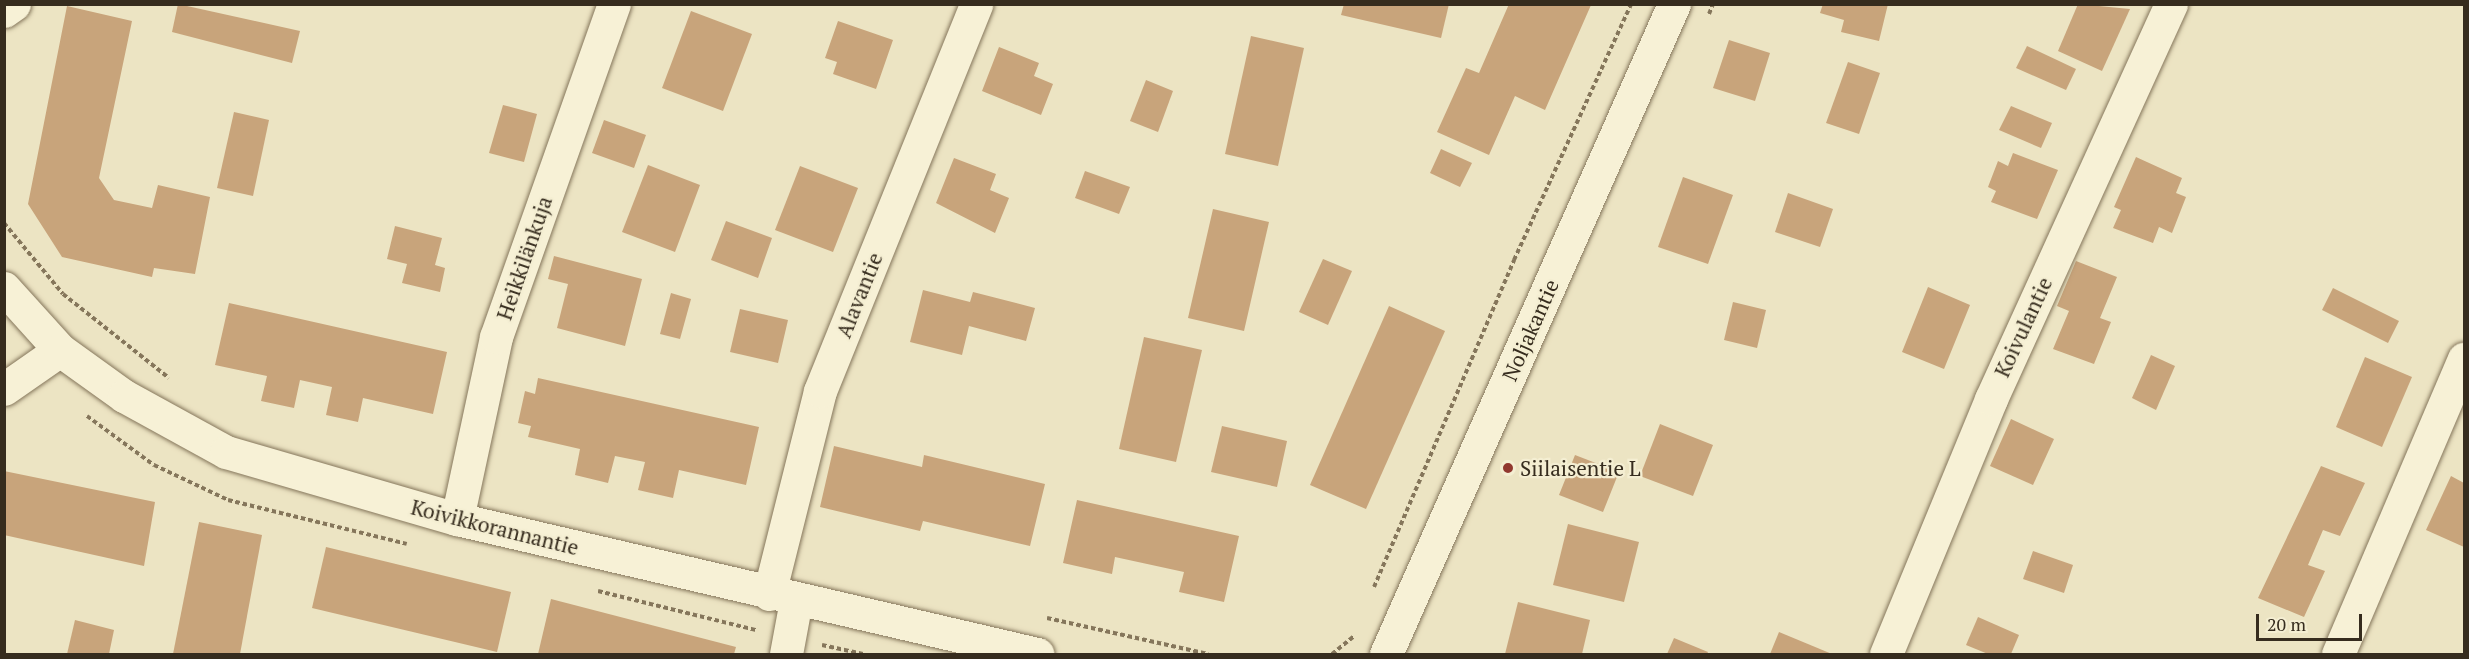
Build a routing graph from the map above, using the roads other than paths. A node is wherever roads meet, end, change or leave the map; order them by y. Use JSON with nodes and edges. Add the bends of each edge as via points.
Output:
{"nodes":[{"id":1,"x":14,"y":4,"type":"edge"},
{"id":2,"x":614,"y":4,"type":"edge"},
{"id":3,"x":976,"y":4,"type":"edge"},
{"id":4,"x":1674,"y":4,"type":"edge"},
{"id":5,"x":2171,"y":4,"type":"edge"},
{"id":6,"x":4,"y":11,"type":"edge"},
{"id":7,"x":4,"y":288,"type":"edge"},
{"id":8,"x":60,"y":350,"type":"junction"},
{"id":9,"x":2464,"y":359,"type":"edge"},
{"id":10,"x":4,"y":389,"type":"edge"},
{"id":11,"x":457,"y":519,"type":"junction"},
{"id":12,"x":783,"y":597,"type":"junction"},
{"id":13,"x":786,"y":654,"type":"edge"},
{"id":14,"x":1037,"y":654,"type":"edge"},
{"id":15,"x":1386,"y":654,"type":"edge"},
{"id":16,"x":1886,"y":654,"type":"edge"},
{"id":17,"x":2338,"y":654,"type":"edge"}],
"edges":[{"from":1,"to":6,"type":"street"},
{"from":2,"to":11,"type":"street","name":"Heikkilänkuja","via":[[496,338]]},
{"from":3,"to":12,"type":"street","name":"Alavantie","via":[[820,391]]},
{"from":4,"to":15,"type":"street","name":"Noljakantie"},
{"from":5,"to":16,"type":"street","name":"Koivulantie","via":[[1991,399]]},
{"from":7,"to":8,"type":"street","name":"Koivikkorannantie"},
{"from":8,"to":10,"type":"street"},
{"from":8,"to":11,"type":"street","name":"Koivikkorannantie","via":[[124,396],[226,452]]},
{"from":9,"to":17,"type":"street"},
{"from":11,"to":12,"type":"street","name":"Koivikkorannantie"},
{"from":12,"to":13,"type":"street","name":"Alavantie"},
{"from":12,"to":14,"type":"street","name":"Koivikkorannantie"}]}
